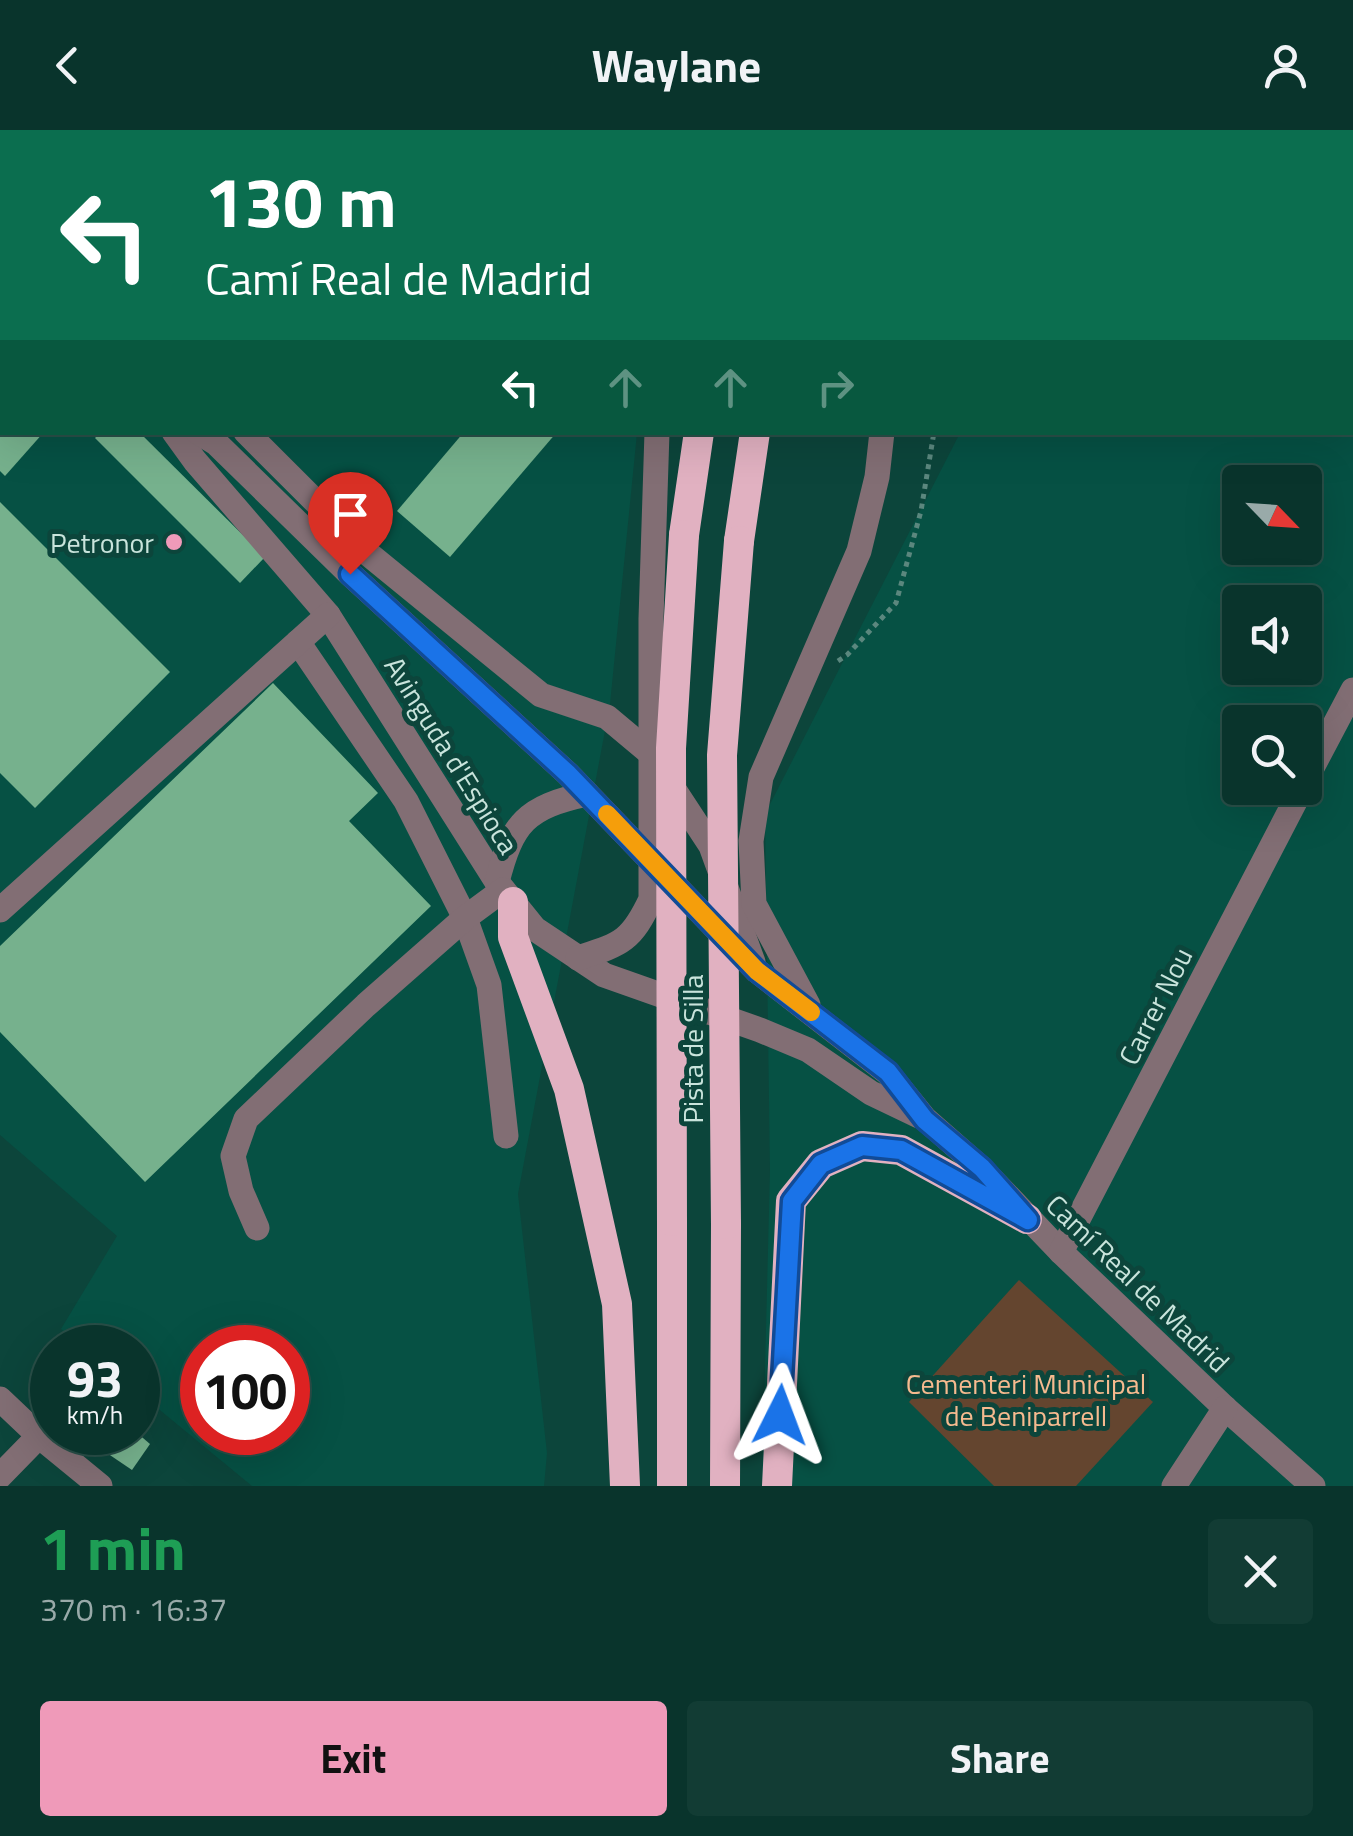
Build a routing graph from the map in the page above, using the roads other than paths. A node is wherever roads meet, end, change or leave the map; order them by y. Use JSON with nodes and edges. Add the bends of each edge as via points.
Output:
{"nodes":[{"id":1,"x":176,"y":435,"type":"edge"},
{"id":2,"x":203,"y":435,"type":"edge"},
{"id":3,"x":249,"y":435,"type":"edge"},
{"id":4,"x":658,"y":435,"type":"edge"},
{"id":5,"x":699,"y":435,"type":"edge"},
{"id":6,"x":755,"y":435,"type":"edge"},
{"id":7,"x":882,"y":435,"type":"edge"},
{"id":8,"x":337,"y":525,"type":"junction"},
{"id":9,"x":350,"y":574,"type":"junction"},
{"id":10,"x":328,"y":616,"type":"junction"},
{"id":11,"x":298,"y":642,"type":"junction"},
{"id":12,"x":1353,"y":690,"type":"edge"},
{"id":13,"x":1344,"y":730,"type":"edge"},
{"id":14,"x":650,"y":753,"type":"junction"},
{"id":15,"x":1322,"y":759,"type":"edge"},
{"id":16,"x":587,"y":794,"type":"junction"},
{"id":17,"x":1292,"y":805,"type":"edge"},
{"id":18,"x":652,"y":860,"type":"junction"},
{"id":19,"x":504,"y":891,"type":"junction"},
{"id":20,"x":0,"y":910,"type":"edge"},
{"id":21,"x":465,"y":918,"type":"junction"},
{"id":22,"x":578,"y":958,"type":"junction"},
{"id":23,"x":757,"y":971,"type":"junction"},
{"id":24,"x":813,"y":1013,"type":"junction"},
{"id":25,"x":925,"y":1120,"type":"junction"},
{"id":26,"x":506,"y":1136,"type":"dead end"},
{"id":27,"x":1028,"y":1220,"type":"junction"},
{"id":28,"x":257,"y":1228,"type":"dead end"},
{"id":29,"x":1061,"y":1252,"type":"junction"},
{"id":30,"x":0,"y":1399,"type":"edge"},
{"id":31,"x":1225,"y":1408,"type":"junction"},
{"id":32,"x":30,"y":1427,"type":"edge"},
{"id":33,"x":30,"y":1445,"type":"edge"},
{"id":34,"x":62,"y":1455,"type":"edge"},
{"id":35,"x":0,"y":1476,"type":"edge"},
{"id":36,"x":100,"y":1486,"type":"edge"},
{"id":37,"x":626,"y":1486,"type":"edge"},
{"id":38,"x":672,"y":1486,"type":"edge"},
{"id":39,"x":725,"y":1486,"type":"edge"},
{"id":40,"x":776,"y":1486,"type":"edge"},
{"id":41,"x":1174,"y":1486,"type":"edge"},
{"id":42,"x":1313,"y":1486,"type":"edge"}],
"edges":[{"from":1,"to":10,"type":"street","name":"Avinguda d'Espioca"},
{"from":2,"to":9,"type":"street"},
{"from":3,"to":8,"type":"street"},
{"from":4,"to":14,"type":"street"},
{"from":5,"to":38,"type":"highway","name":"Pista de Silla","bridge":true,"via":[[684,535],[670,748]]},
{"from":6,"to":39,"type":"highway","name":"Pista de Silla","bridge":true,"via":[[722,755]]},
{"from":7,"to":24,"type":"street","via":[[859,551],[761,777],[751,841],[754,904]]},
{"from":8,"to":9,"type":"street"},
{"from":8,"to":14,"type":"street","via":[[541,695],[607,717]]},
{"from":9,"to":16,"type":"street"},
{"from":10,"to":11,"type":"street"},
{"from":10,"to":19,"type":"street","name":"Avinguda d'Espioca"},
{"from":11,"to":20,"type":"street"},
{"from":11,"to":21,"type":"street","via":[[406,800]]},
{"from":12,"to":13,"type":"street","name":"Carrer Nou"},
{"from":13,"to":15,"type":"street","name":"Carrer Nou"},
{"from":14,"to":18,"type":"street"},
{"from":14,"to":23,"type":"street","via":[[712,846]]},
{"from":16,"to":18,"type":"street"},
{"from":16,"to":19,"type":"street","via":[[536,810],[518,826],[505,851]]},
{"from":17,"to":29,"type":"street","name":"Carrer Nou"},
{"from":18,"to":22,"type":"street","via":[[652,899],[638,927],[615,946]]},
{"from":18,"to":23,"type":"street","name":"Camí Real de Madrid"},
{"from":19,"to":21,"type":"street"},
{"from":19,"to":22,"type":"street","name":"Avinguda d'Espioca","via":[[535,929]]},
{"from":19,"to":37,"type":"highway","via":[[513,937],[569,1089],[617,1304]]},
{"from":21,"to":26,"type":"street","via":[[489,986]]},
{"from":21,"to":28,"type":"street","via":[[246,1119],[233,1156]]},
{"from":22,"to":25,"type":"street","name":"Camí Real de Madrid","via":[[604,975],[808,1050],[871,1094]]},
{"from":23,"to":24,"type":"street","name":"Camí Real de Madrid"},
{"from":24,"to":25,"type":"street","name":"Camí Real de Madrid","via":[[888,1072]]},
{"from":25,"to":27,"type":"street","name":"Camí Real de Madrid","via":[[982,1168]]},
{"from":27,"to":29,"type":"street","name":"Camí Real de Madrid"},
{"from":27,"to":40,"type":"highway","via":[[901,1150],[862,1146],[821,1164],[792,1201]]},
{"from":29,"to":31,"type":"street","name":"Camí Real de Madrid"},
{"from":30,"to":32,"type":"street"},
{"from":31,"to":41,"type":"street"},
{"from":31,"to":42,"type":"street","name":"Camí Real de Madrid"},
{"from":33,"to":35,"type":"street"},
{"from":34,"to":36,"type":"street"}]}
